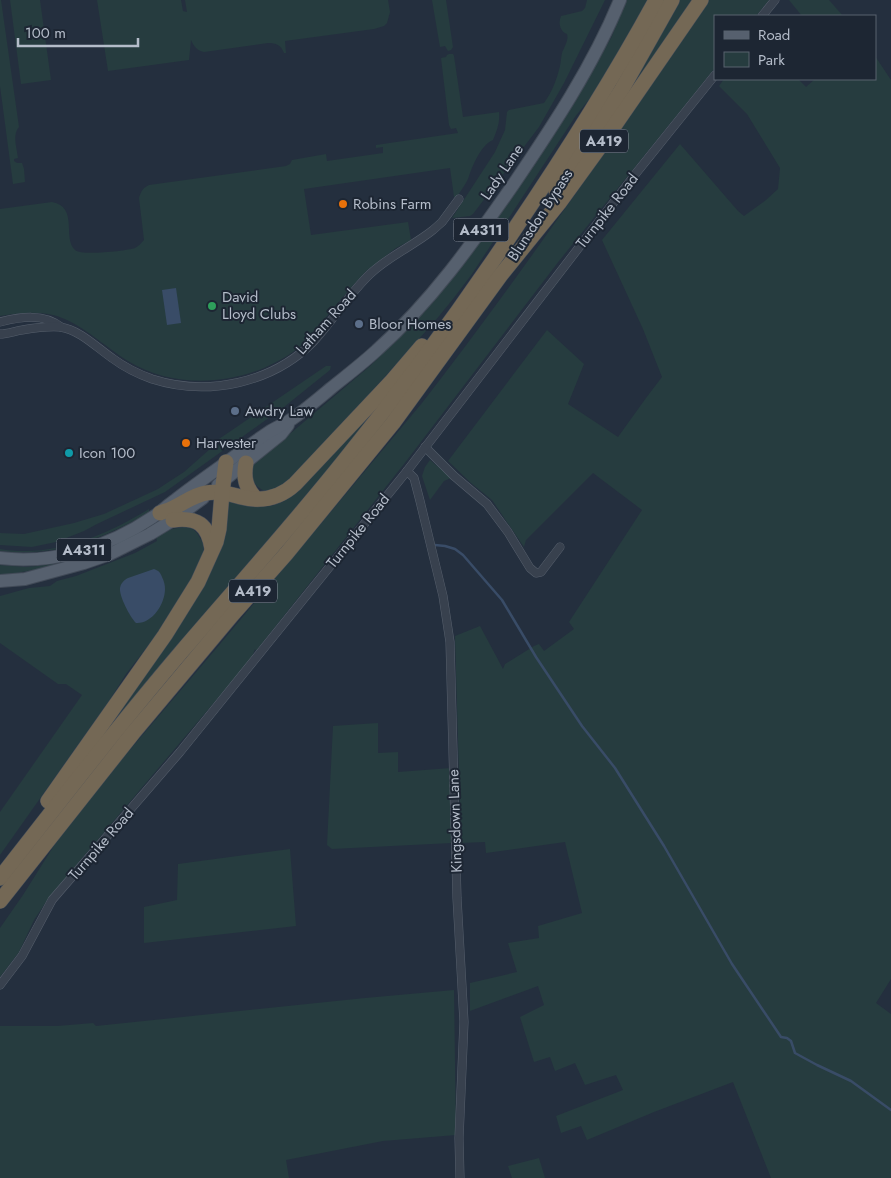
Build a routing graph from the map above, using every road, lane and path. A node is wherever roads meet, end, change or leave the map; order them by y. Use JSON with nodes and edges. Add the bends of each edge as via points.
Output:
{"nodes":[{"id":1,"x":620,"y":0,"type":"edge"},
{"id":2,"x":656,"y":0,"type":"edge"},
{"id":3,"x":672,"y":0,"type":"edge"},
{"id":4,"x":701,"y":0,"type":"edge"},
{"id":5,"x":775,"y":0,"type":"edge"},
{"id":6,"x":763,"y":15,"type":"edge"},
{"id":7,"x":714,"y":76,"type":"edge"},
{"id":8,"x":459,"y":199,"type":"dead end"},
{"id":9,"x":492,"y":274,"type":"junction"},
{"id":10,"x":0,"y":322,"type":"edge"},
{"id":11,"x":61,"y":327,"type":"junction"},
{"id":12,"x":0,"y":334,"type":"edge"},
{"id":13,"x":291,"y":421,"type":"junction"},
{"id":14,"x":425,"y":447,"type":"junction"},
{"id":15,"x":226,"y":462,"type":"junction"},
{"id":16,"x":246,"y":463,"type":"junction"},
{"id":17,"x":407,"y":471,"type":"junction"},
{"id":18,"x":218,"y":489,"type":"junction"},
{"id":19,"x":256,"y":499,"type":"junction"},
{"id":20,"x":166,"y":516,"type":"junction"},
{"id":21,"x":560,"y":547,"type":"dead end"},
{"id":22,"x":212,"y":549,"type":"junction"},
{"id":23,"x":0,"y":558,"type":"edge"},
{"id":24,"x":25,"y":578,"type":"junction"},
{"id":25,"x":0,"y":581,"type":"edge"},
{"id":26,"x":0,"y":586,"type":"edge"},
{"id":27,"x":0,"y":873,"type":"edge"},
{"id":28,"x":0,"y":878,"type":"edge"},
{"id":29,"x":0,"y":901,"type":"edge"},
{"id":30,"x":0,"y":985,"type":"edge"},
{"id":31,"x":460,"y":1178,"type":"edge"}],
"edges":[{"from":1,"to":13,"type":"main road","name":"Lady Lane","number":"A4311","via":[[593,57],[544,138],[492,216],[440,284],[376,351]]},
{"from":2,"to":9,"type":"highway","name":"Blunsdon Bypass","number":"A419"},
{"from":3,"to":9,"type":"highway","name":"Blunsdon Bypass","number":"A419","via":[[617,97]]},
{"from":4,"to":9,"type":"highway","number":"A419","via":[[560,203]]},
{"from":5,"to":6,"type":"street"},
{"from":7,"to":14,"type":"street","name":"Turnpike Road","via":[[636,172]]},
{"from":8,"to":11,"type":"street","name":"Latham Road","via":[[433,230],[371,273],[305,350],[279,368],[250,380],[199,387],[151,379]]},
{"from":9,"to":19,"type":"highway","number":"A419","via":[[295,484],[279,496]]},
{"from":9,"to":28,"type":"highway","number":"A419","via":[[346,460],[126,718]]},
{"from":9,"to":29,"type":"highway","number":"A419","via":[[415,394],[381,438],[132,733]]},
{"from":10,"to":11,"type":"street","name":"Latham Road","via":[[38,318],[50,320]]},
{"from":11,"to":12,"type":"street","name":"Latham Road"},
{"from":13,"to":15,"type":"main road","name":"Lady Lane","number":"A4311","via":[[272,430]]},
{"from":13,"to":16,"type":"main road","name":"Lady Lane","number":"A4311","via":[[281,434]]},
{"from":14,"to":17,"type":"street","name":"Turnpike Road"},
{"from":14,"to":21,"type":"street","via":[[487,504],[536,573]]},
{"from":15,"to":18,"type":"highway"},
{"from":15,"to":20,"type":"main road","number":"A4311","via":[[196,484]]},
{"from":16,"to":18,"type":"main road","number":"A4311"},
{"from":16,"to":19,"type":"highway","via":[[245,480]]},
{"from":17,"to":30,"type":"street","name":"Turnpike Road","via":[[180,752],[52,900],[22,956]]},
{"from":17,"to":31,"type":"street","name":"Kingsdown Lane","via":[[414,478],[418,492],[443,596],[450,642],[464,1022]]},
{"from":18,"to":19,"type":"highway"},
{"from":18,"to":20,"type":"highway","via":[[195,496],[171,509]]},
{"from":18,"to":22,"type":"highway","via":[[219,529]]},
{"from":20,"to":22,"type":"highway","via":[[192,519],[201,525],[208,533]]},
{"from":20,"to":23,"type":"main road","number":"A4311","via":[[74,552],[41,559]]},
{"from":20,"to":24,"type":"main road","number":"A4311","via":[[141,540],[110,554]]},
{"from":22,"to":27,"type":"highway","via":[[182,609]]},
{"from":24,"to":25,"type":"main road"},
{"from":24,"to":26,"type":"main road","number":"A4311"}]}
